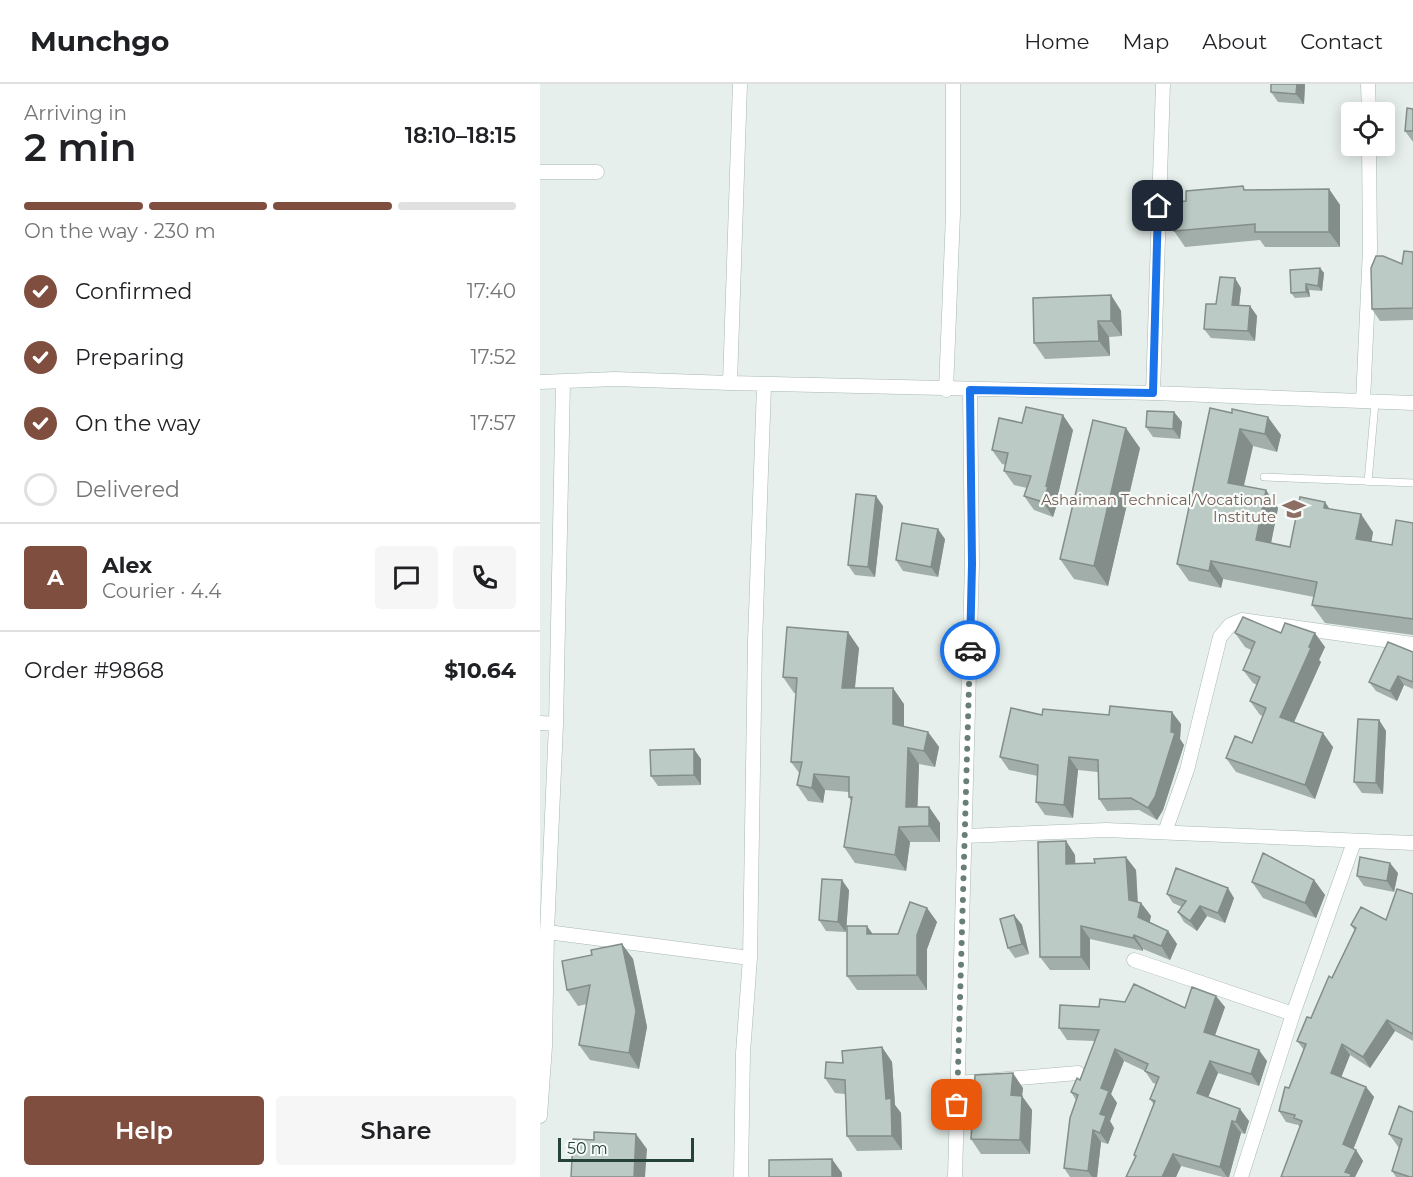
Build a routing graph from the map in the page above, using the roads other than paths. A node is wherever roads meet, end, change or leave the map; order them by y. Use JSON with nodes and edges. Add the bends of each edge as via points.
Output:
{"nodes":[{"id":1,"x":740,"y":84,"type":"edge"},
{"id":2,"x":953,"y":84,"type":"edge"},
{"id":3,"x":1163,"y":84,"type":"edge"},
{"id":4,"x":1368,"y":84,"type":"edge"},
{"id":5,"x":1369,"y":102,"type":"edge"},
{"id":6,"x":1369,"y":156,"type":"edge"},
{"id":7,"x":540,"y":172,"type":"edge"},
{"id":8,"x":597,"y":172,"type":"dead end"},
{"id":9,"x":540,"y":382,"type":"edge"},
{"id":10,"x":563,"y":382,"type":"junction"},
{"id":11,"x":730,"y":383,"type":"junction"},
{"id":12,"x":764,"y":386,"type":"junction"},
{"id":13,"x":946,"y":390,"type":"junction"},
{"id":14,"x":970,"y":390,"type":"junction"},
{"id":15,"x":1153,"y":393,"type":"junction"},
{"id":16,"x":1369,"y":402,"type":"junction"},
{"id":17,"x":1413,"y":403,"type":"edge"},
{"id":18,"x":1264,"y":477,"type":"dead end"},
{"id":19,"x":1368,"y":482,"type":"junction"},
{"id":20,"x":1413,"y":483,"type":"edge"},
{"id":21,"x":1413,"y":644,"type":"edge"},
{"id":22,"x":540,"y":723,"type":"edge"},
{"id":23,"x":556,"y":724,"type":"junction"},
{"id":24,"x":1165,"y":832,"type":"junction"},
{"id":25,"x":966,"y":836,"type":"junction"},
{"id":26,"x":1354,"y":842,"type":"junction"},
{"id":27,"x":1413,"y":843,"type":"edge"},
{"id":28,"x":547,"y":932,"type":"junction"},
{"id":29,"x":750,"y":958,"type":"junction"},
{"id":30,"x":1134,"y":960,"type":"dead end"},
{"id":31,"x":543,"y":972,"type":"edge"},
{"id":32,"x":1293,"y":1014,"type":"junction"},
{"id":33,"x":1078,"y":1073,"type":"dead end"},
{"id":34,"x":958,"y":1083,"type":"junction"},
{"id":35,"x":540,"y":1116,"type":"edge"},
{"id":36,"x":741,"y":1177,"type":"edge"},
{"id":37,"x":955,"y":1177,"type":"edge"},
{"id":38,"x":1241,"y":1177,"type":"edge"}],
"edges":[{"from":1,"to":11,"type":"street"},
{"from":2,"to":13,"type":"street"},
{"from":3,"to":15,"type":"street"},
{"from":4,"to":5,"type":"street"},
{"from":6,"to":16,"type":"street"},
{"from":7,"to":8,"type":"street"},
{"from":9,"to":10,"type":"street"},
{"from":10,"to":11,"type":"street","via":[[615,379]]},
{"from":10,"to":23,"type":"street"},
{"from":11,"to":12,"type":"street"},
{"from":12,"to":13,"type":"street"},
{"from":12,"to":29,"type":"street","via":[[754,642]]},
{"from":13,"to":14,"type":"street"},
{"from":14,"to":15,"type":"street"},
{"from":14,"to":25,"type":"street","via":[[972,564]]},
{"from":15,"to":16,"type":"street"},
{"from":16,"to":17,"type":"street"},
{"from":16,"to":19,"type":"lane"},
{"from":18,"to":19,"type":"lane"},
{"from":19,"to":20,"type":"lane"},
{"from":21,"to":24,"type":"street","via":[[1242,620],[1230,625],[1220,637],[1187,770]]},
{"from":22,"to":23,"type":"street"},
{"from":23,"to":28,"type":"street"},
{"from":24,"to":25,"type":"street","via":[[1106,830]]},
{"from":24,"to":26,"type":"street"},
{"from":25,"to":34,"type":"street"},
{"from":26,"to":27,"type":"street"},
{"from":26,"to":32,"type":"street"},
{"from":28,"to":29,"type":"street"},
{"from":28,"to":31,"type":"street"},
{"from":29,"to":36,"type":"street","via":[[743,1053]]},
{"from":30,"to":32,"type":"street"},
{"from":31,"to":35,"type":"street","via":[[545,1046]]},
{"from":32,"to":38,"type":"street"},
{"from":33,"to":34,"type":"street"},
{"from":34,"to":37,"type":"street"}]}
